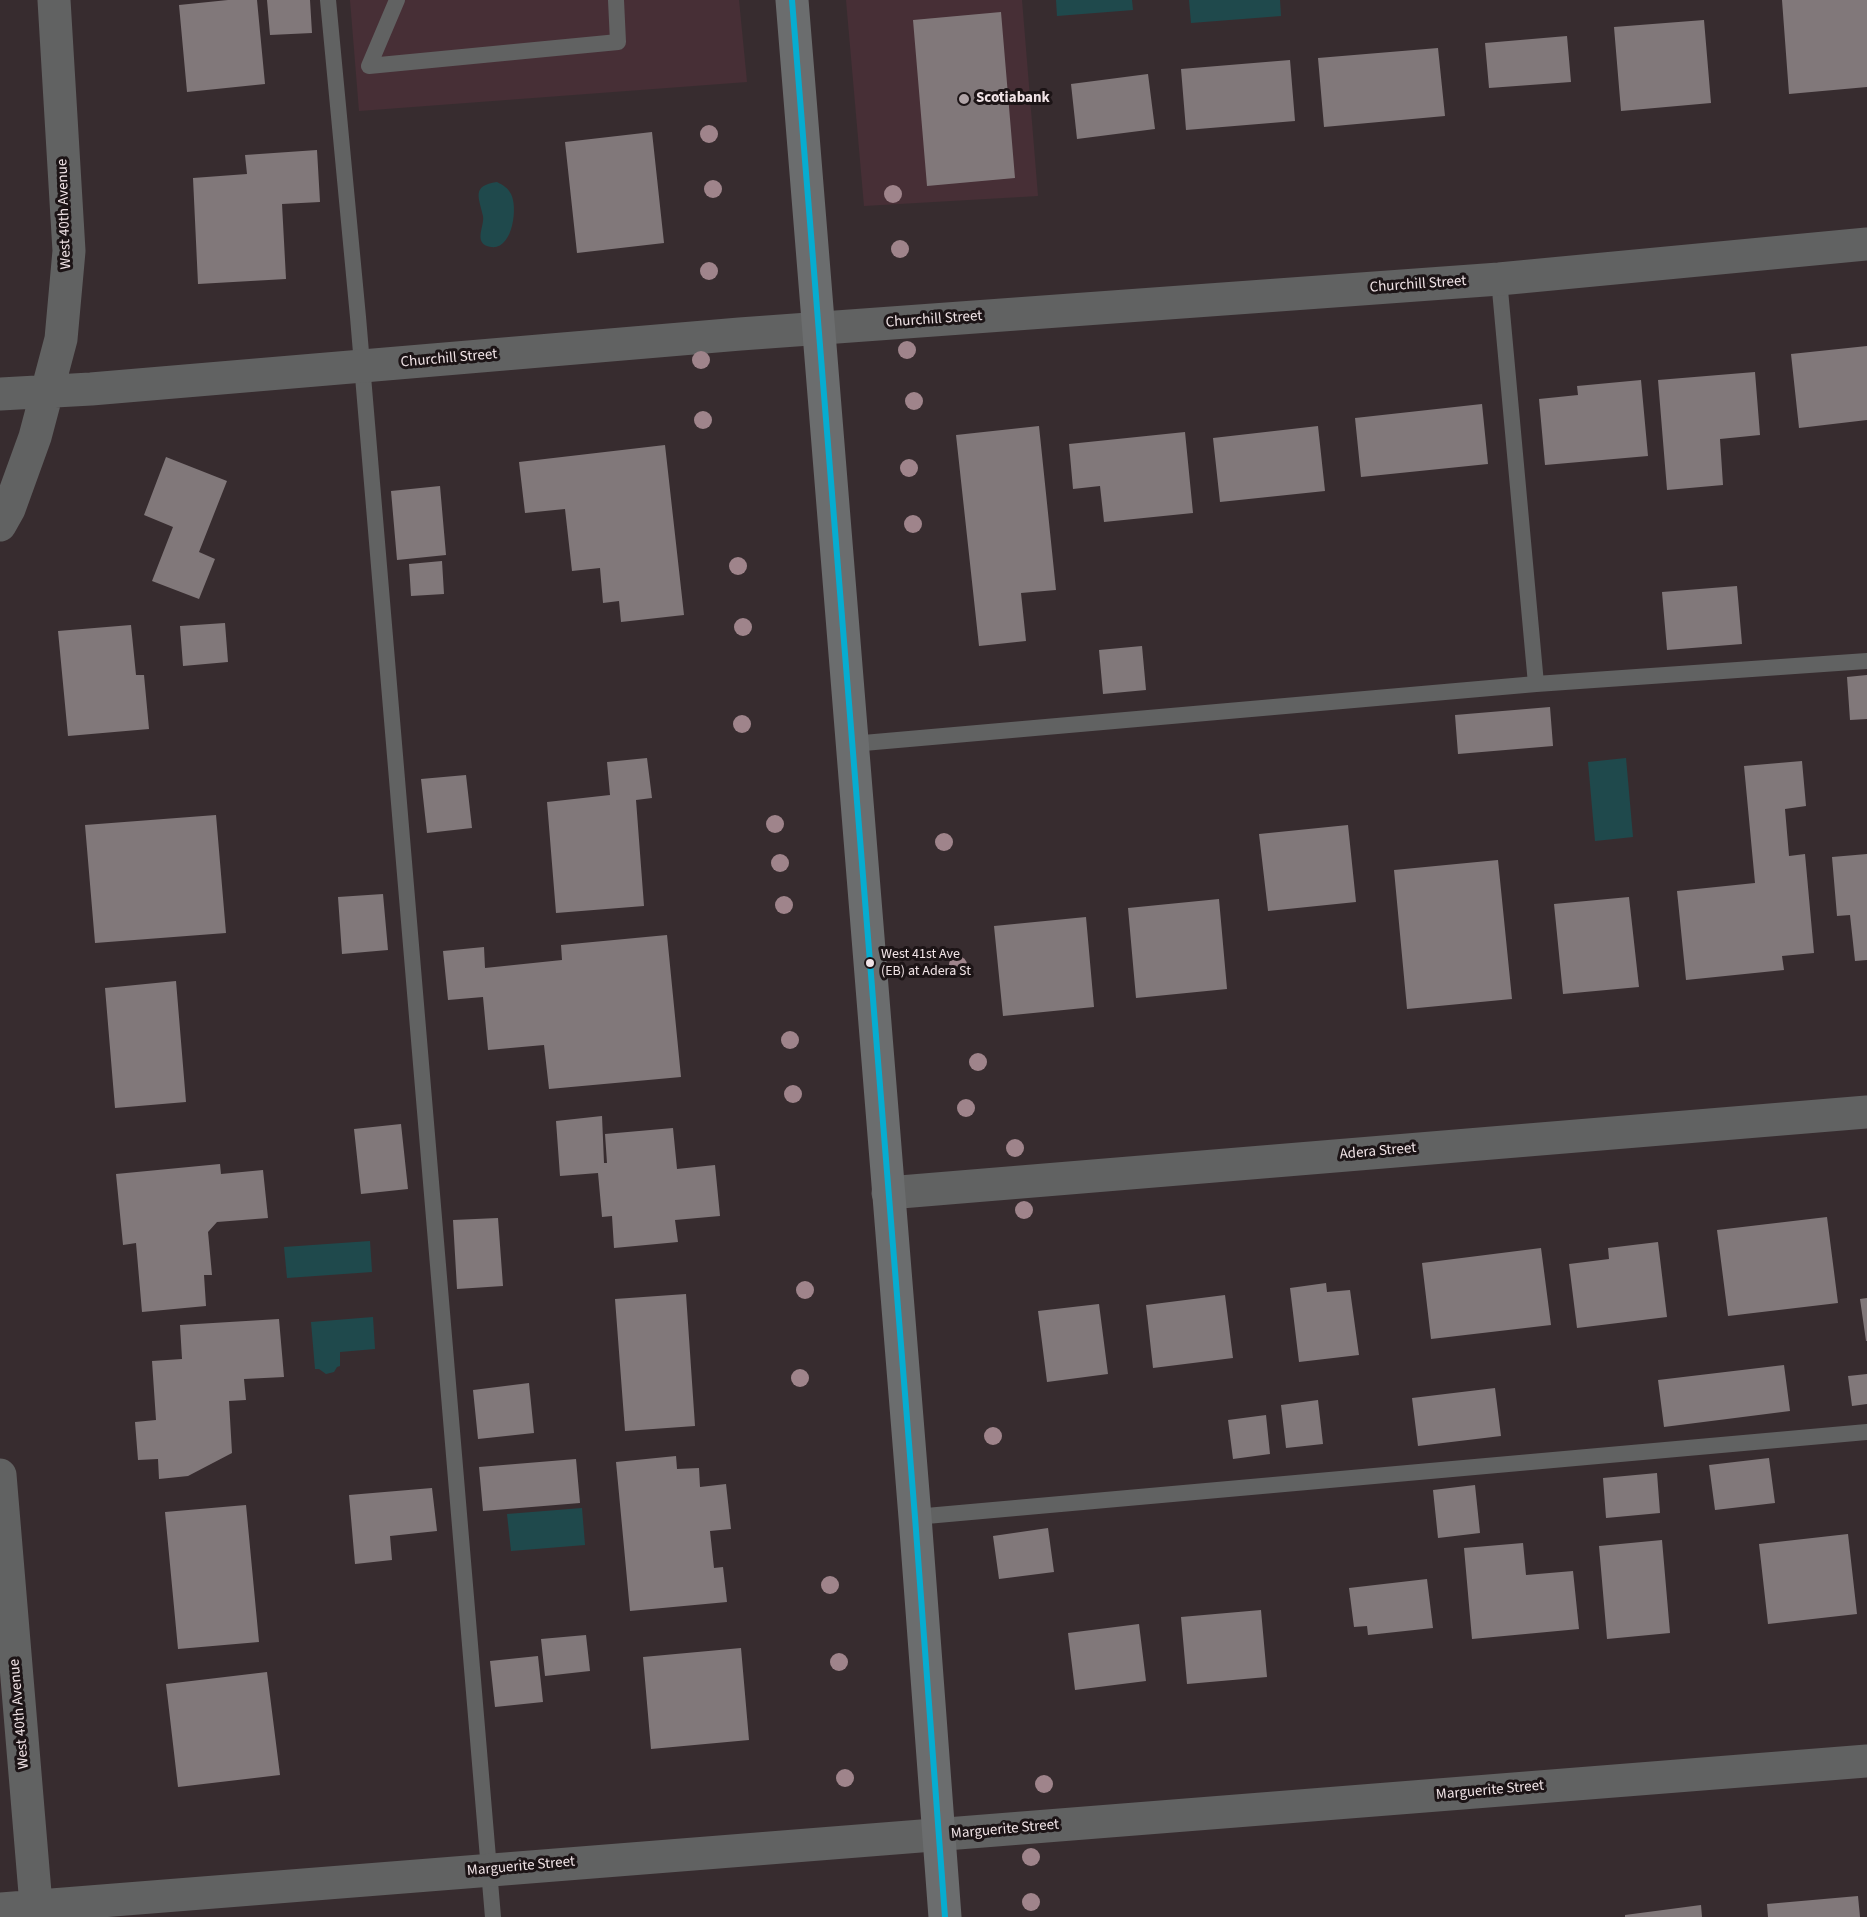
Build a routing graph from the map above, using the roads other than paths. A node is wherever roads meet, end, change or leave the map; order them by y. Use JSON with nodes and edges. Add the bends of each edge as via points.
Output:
{"nodes":[{"id":1,"x":54,"y":0,"type":"edge"},
{"id":2,"x":328,"y":0,"type":"edge"},
{"id":3,"x":397,"y":0,"type":"edge"},
{"id":4,"x":616,"y":0,"type":"edge"},
{"id":5,"x":792,"y":0,"type":"edge"},
{"id":6,"x":1867,"y":244,"type":"edge"},
{"id":7,"x":1499,"y":279,"type":"junction"},
{"id":8,"x":817,"y":329,"type":"junction"},
{"id":9,"x":362,"y":366,"type":"junction"},
{"id":10,"x":47,"y":391,"type":"junction"},
{"id":11,"x":0,"y":394,"type":"edge"},
{"id":12,"x":0,"y":525,"type":"edge"},
{"id":13,"x":1867,"y":661,"type":"edge"},
{"id":14,"x":1536,"y":684,"type":"junction"},
{"id":15,"x":852,"y":744,"type":"junction"},
{"id":16,"x":1867,"y":1112,"type":"edge"},
{"id":17,"x":888,"y":1193,"type":"junction"},
{"id":18,"x":1867,"y":1432,"type":"edge"},
{"id":19,"x":0,"y":1475,"type":"edge"},
{"id":20,"x":915,"y":1517,"type":"junction"},
{"id":21,"x":1867,"y":1761,"type":"edge"},
{"id":22,"x":938,"y":1836,"type":"junction"},
{"id":23,"x":488,"y":1870,"type":"junction"},
{"id":24,"x":0,"y":1909,"type":"edge"},
{"id":25,"x":37,"y":1912,"type":"edge"},
{"id":26,"x":493,"y":1917,"type":"edge"},
{"id":27,"x":945,"y":1917,"type":"edge"}],
"edges":[{"from":1,"to":10,"type":"street","name":"West 40th Avenue","via":[[69,251],[61,339]]},
{"from":2,"to":9,"type":"lane"},
{"from":3,"to":4,"type":"lane","via":[[369,66],[618,42]]},
{"from":5,"to":8,"type":"main road"},
{"from":6,"to":7,"type":"street","name":"Churchill Street"},
{"from":7,"to":8,"type":"street","name":"Churchill Street"},
{"from":7,"to":14,"type":"lane"},
{"from":8,"to":9,"type":"street","name":"Churchill Street"},
{"from":8,"to":15,"type":"main road"},
{"from":9,"to":10,"type":"street","name":"Churchill Street"},
{"from":9,"to":23,"type":"lane"},
{"from":10,"to":11,"type":"street","name":"Churchill Street"},
{"from":10,"to":12,"type":"street","name":"West 40th Avenue","via":[[35,437]]},
{"from":13,"to":14,"type":"lane"},
{"from":14,"to":15,"type":"lane"},
{"from":15,"to":17,"type":"main road"},
{"from":16,"to":17,"type":"street","name":"Adera Street"},
{"from":17,"to":20,"type":"main road"},
{"from":18,"to":20,"type":"lane"},
{"from":19,"to":25,"type":"street","name":"West 40th Avenue"},
{"from":20,"to":22,"type":"main road"},
{"from":21,"to":22,"type":"street","name":"Marguerite Street"},
{"from":22,"to":23,"type":"street","name":"Marguerite Street"},
{"from":22,"to":27,"type":"main road"},
{"from":23,"to":25,"type":"street","name":"Marguerite Street"},
{"from":23,"to":26,"type":"lane"},
{"from":24,"to":25,"type":"street","name":"Marguerite Street"}]}
